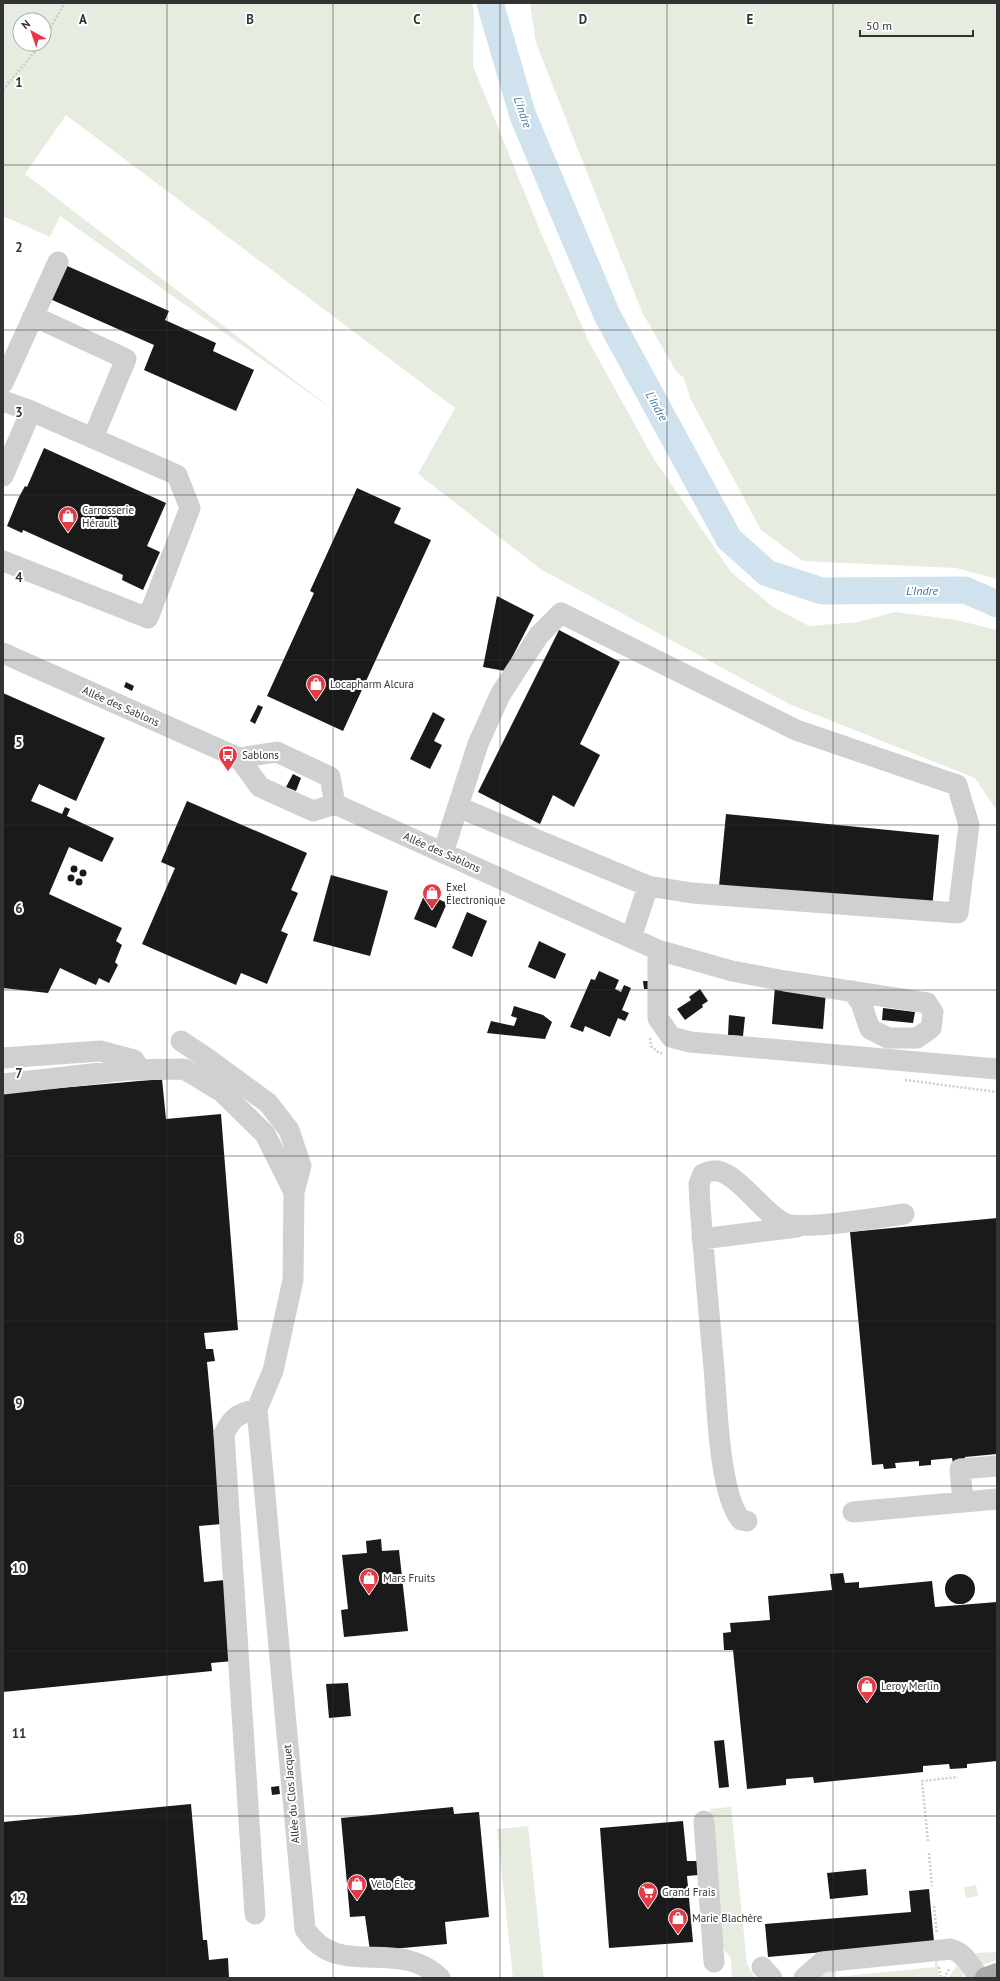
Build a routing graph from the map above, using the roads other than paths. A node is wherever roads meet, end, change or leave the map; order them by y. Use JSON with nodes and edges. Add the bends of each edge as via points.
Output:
{"nodes":[{"id":1,"x":58,"y":262,"type":"dead end"},
{"id":2,"x":33,"y":316,"type":"junction"},
{"id":3,"x":3,"y":383,"type":"edge"},
{"id":4,"x":3,"y":401,"type":"edge"},
{"id":5,"x":31,"y":411,"type":"junction"},
{"id":6,"x":93,"y":438,"type":"junction"},
{"id":7,"x":3,"y":476,"type":"edge"},
{"id":8,"x":3,"y":561,"type":"edge"},
{"id":9,"x":3,"y":653,"type":"edge"},
{"id":10,"x":239,"y":758,"type":"junction"},
{"id":11,"x":335,"y":804,"type":"junction"},
{"id":12,"x":458,"y":807,"type":"junction"},
{"id":13,"x":443,"y":853,"type":"junction"},
{"id":14,"x":648,"y":886,"type":"junction"},
{"id":15,"x":631,"y":938,"type":"junction"},
{"id":16,"x":658,"y":950,"type":"junction"},
{"id":17,"x":852,"y":991,"type":"dead end"},
{"id":18,"x":181,"y":1042,"type":"dead end"},
{"id":19,"x":3,"y":1058,"type":"edge"},
{"id":20,"x":997,"y":1069,"type":"edge"},
{"id":21,"x":140,"y":1070,"type":"junction"},
{"id":22,"x":3,"y":1084,"type":"edge"},
{"id":23,"x":294,"y":1192,"type":"junction"},
{"id":24,"x":904,"y":1214,"type":"dead end"},
{"id":25,"x":807,"y":1226,"type":"junction"},
{"id":26,"x":702,"y":1240,"type":"junction"},
{"id":27,"x":257,"y":1409,"type":"junction"},
{"id":28,"x":997,"y":1466,"type":"edge"},
{"id":29,"x":997,"y":1499,"type":"edge"},
{"id":30,"x":963,"y":1502,"type":"junction"},
{"id":31,"x":853,"y":1512,"type":"dead end"},
{"id":32,"x":747,"y":1520,"type":"dead end"},
{"id":33,"x":704,"y":1821,"type":"dead end"},
{"id":34,"x":255,"y":1914,"type":"dead end"},
{"id":35,"x":714,"y":1962,"type":"dead end"},
{"id":36,"x":997,"y":1974,"type":"edge"},
{"id":37,"x":440,"y":1978,"type":"edge"},
{"id":38,"x":804,"y":1978,"type":"edge"},
{"id":39,"x":979,"y":1978,"type":"edge"},
{"id":40,"x":986,"y":1978,"type":"edge"}],
"edges":[{"from":1,"to":2,"type":"street"},
{"from":2,"to":3,"type":"street"},
{"from":2,"to":6,"type":"street","via":[[126,359]]},
{"from":4,"to":5,"type":"street"},
{"from":5,"to":6,"type":"street"},
{"from":5,"to":7,"type":"street"},
{"from":6,"to":8,"type":"street","via":[[177,475],[190,508],[148,618]]},
{"from":9,"to":10,"type":"street","name":"Allée des Sablons"},
{"from":10,"to":11,"type":"street","via":[[260,787],[313,811]]},
{"from":10,"to":11,"type":"street","via":[[277,752],[330,778]]},
{"from":11,"to":13,"type":"street","name":"Allée des Sablons"},
{"from":12,"to":13,"type":"street"},
{"from":12,"to":14,"type":"street"},
{"from":12,"to":14,"type":"street","via":[[478,744],[500,695],[539,635],[561,613],[796,730],[957,785],[969,825],[958,913],[692,893]]},
{"from":13,"to":15,"type":"street","name":"Allée des Sablons"},
{"from":14,"to":15,"type":"street"},
{"from":15,"to":16,"type":"street","name":"Allée des Sablons"},
{"from":16,"to":17,"type":"street","name":"Allée des Sablons","via":[[732,971]]},
{"from":16,"to":20,"type":"street","via":[[658,1018],[671,1037],[690,1042]]},
{"from":18,"to":23,"type":"street","via":[[208,1058],[268,1103],[289,1130],[301,1166]]},
{"from":19,"to":21,"type":"street","via":[[100,1051],[134,1060]]},
{"from":21,"to":22,"type":"street"},
{"from":21,"to":23,"type":"street","via":[[184,1069],[222,1092],[265,1134]]},
{"from":23,"to":27,"type":"street","via":[[293,1280],[273,1371]]},
{"from":24,"to":25,"type":"street"},
{"from":25,"to":26,"type":"street"},
{"from":25,"to":26,"type":"street","via":[[785,1224],[770,1214],[742,1185],[725,1173],[712,1170],[703,1174],[699,1184]]},
{"from":26,"to":32,"type":"street","via":[[722,1457],[732,1503],[741,1520]]},
{"from":27,"to":34,"type":"street","via":[[240,1413],[230,1422],[224,1434]]},
{"from":27,"to":37,"type":"street","name":"Allée du Clos Jacquet","via":[[305,1929],[316,1949],[337,1964],[357,1968],[413,1963],[425,1967]]},
{"from":28,"to":30,"type":"street","via":[[960,1469]]},
{"from":29,"to":30,"type":"street"},
{"from":30,"to":31,"type":"street"},
{"from":33,"to":35,"type":"street"},
{"from":36,"to":40,"type":"main road"},
{"from":38,"to":39,"type":"street","via":[[822,1962],[951,1949],[958,1951],[966,1959]]}]}
